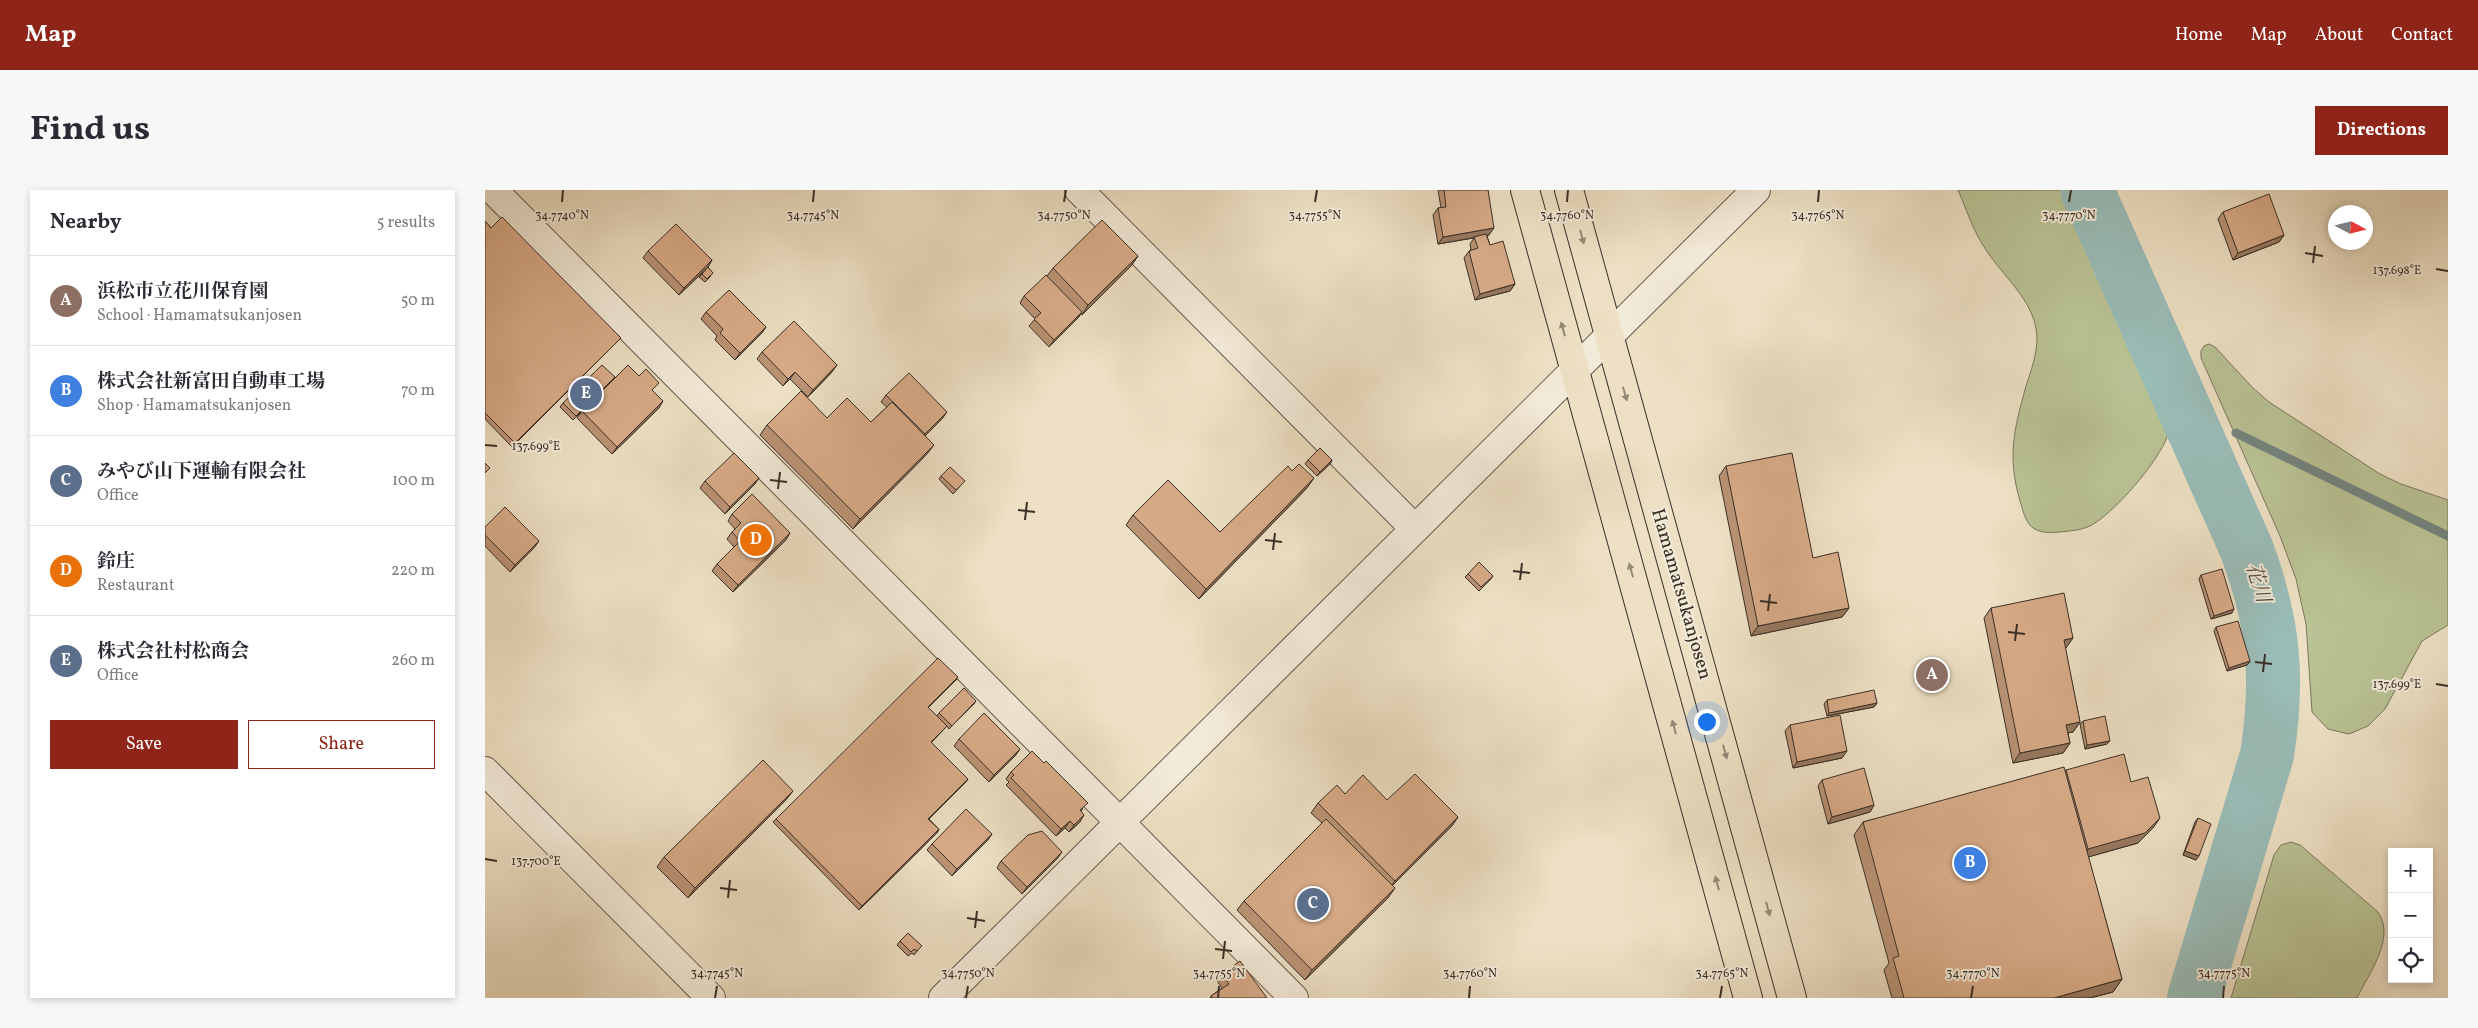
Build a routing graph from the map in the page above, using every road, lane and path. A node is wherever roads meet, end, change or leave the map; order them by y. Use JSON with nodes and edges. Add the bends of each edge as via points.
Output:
{"nodes":[{"id":1,"x":493,"y":190,"type":"edge"},
{"id":2,"x":1079,"y":190,"type":"edge"},
{"id":3,"x":1525,"y":190,"type":"edge"},
{"id":4,"x":1569,"y":190,"type":"edge"},
{"id":5,"x":1756,"y":190,"type":"edge"},
{"id":6,"x":1609,"y":336,"type":"junction"},
{"id":7,"x":1575,"y":371,"type":"junction"},
{"id":8,"x":1415,"y":529,"type":"junction"},
{"id":9,"x":485,"y":771,"type":"edge"},
{"id":10,"x":1120,"y":822,"type":"junction"},
{"id":11,"x":711,"y":998,"type":"edge"},
{"id":12,"x":943,"y":998,"type":"edge"},
{"id":13,"x":1295,"y":998,"type":"edge"},
{"id":14,"x":1748,"y":998,"type":"edge"},
{"id":15,"x":1793,"y":998,"type":"edge"}],
"edges":[{"from":1,"to":10,"type":"street"},
{"from":2,"to":8,"type":"street"},
{"from":7,"to":3,"type":"main road","one_way":true},
{"from":4,"to":6,"type":"main road","name":"Hamamatsukanjosen","one_way":true},
{"from":5,"to":6,"type":"street"},
{"from":6,"to":7,"type":"street"},
{"from":6,"to":15,"type":"main road","name":"Hamamatsukanjosen","one_way":true},
{"from":7,"to":8,"type":"street"},
{"from":14,"to":7,"type":"main road","one_way":true},
{"from":8,"to":10,"type":"street"},
{"from":9,"to":11,"type":"street"},
{"from":10,"to":12,"type":"street"},
{"from":10,"to":13,"type":"street"}]}
